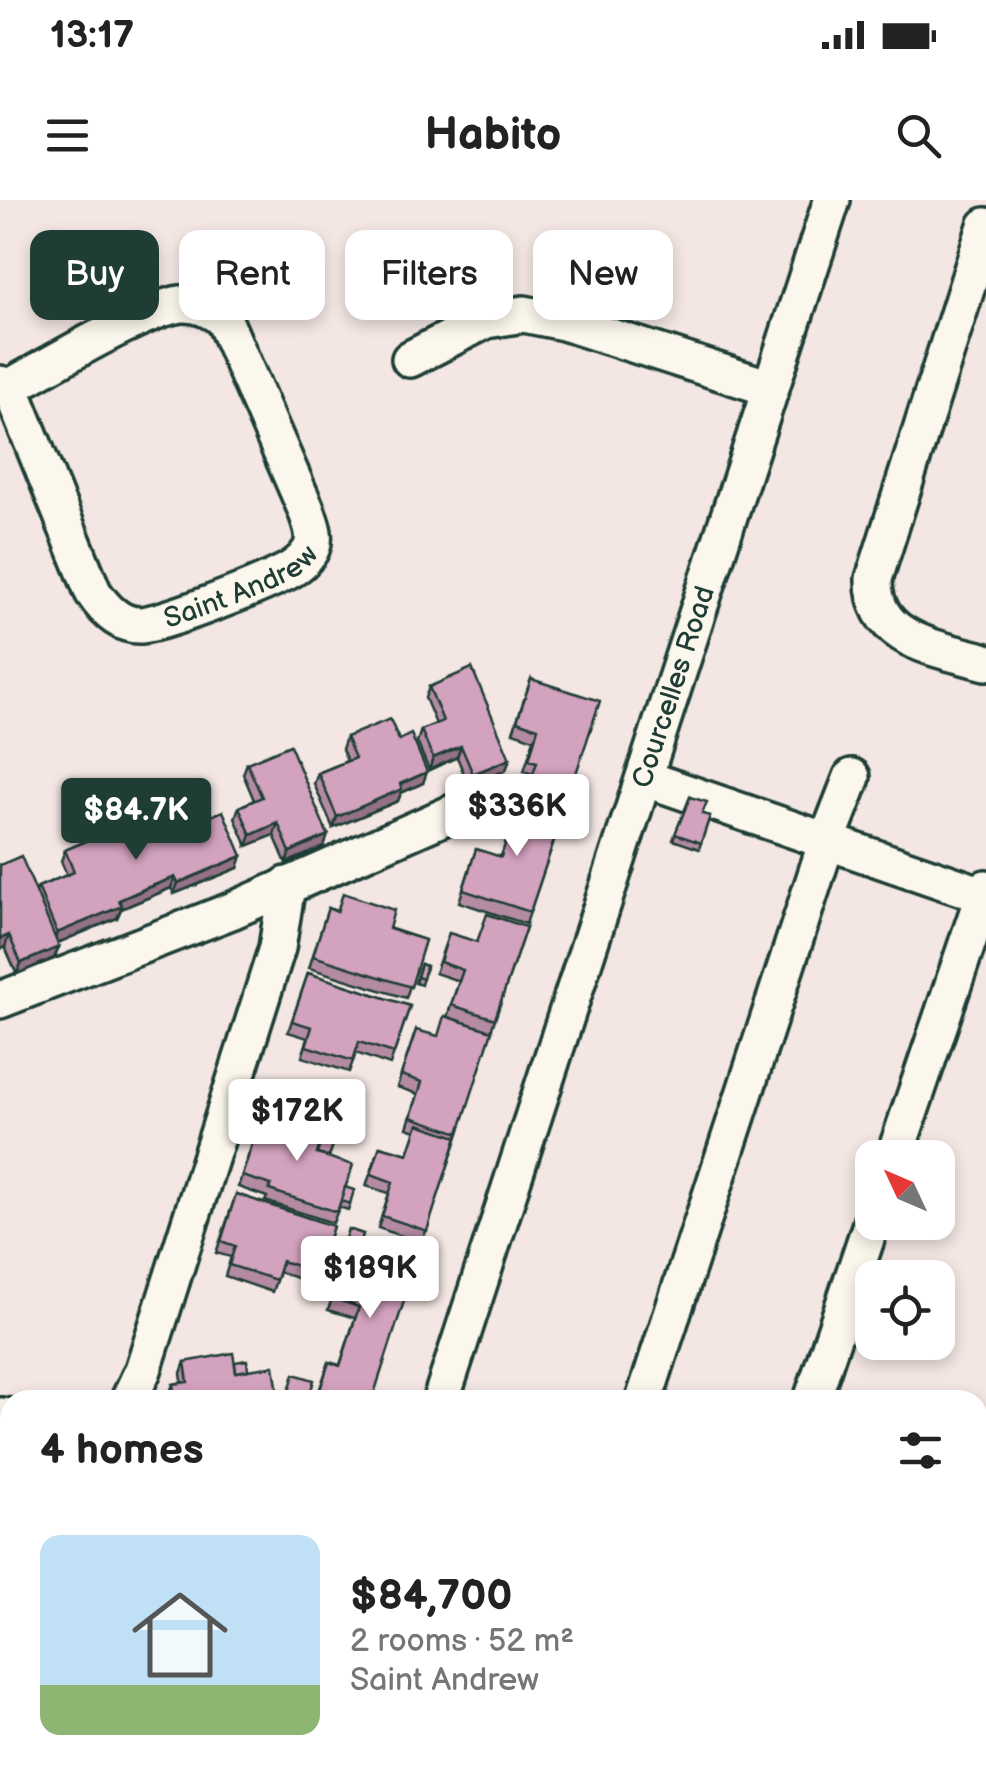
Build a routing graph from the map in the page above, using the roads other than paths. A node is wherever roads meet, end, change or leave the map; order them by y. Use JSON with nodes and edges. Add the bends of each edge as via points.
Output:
{"nodes":[{"id":1,"x":832,"y":200,"type":"edge"},
{"id":2,"x":986,"y":226,"type":"edge"},
{"id":3,"x":410,"y":359,"type":"dead end"},
{"id":4,"x":5,"y":385,"type":"edge"},
{"id":5,"x":770,"y":388,"type":"junction"},
{"id":6,"x":986,"y":662,"type":"edge"},
{"id":7,"x":852,"y":777,"type":"dead end"},
{"id":8,"x":644,"y":778,"type":"junction"},
{"id":9,"x":471,"y":805,"type":"dead end"},
{"id":10,"x":827,"y":841,"type":"junction"},
{"id":11,"x":287,"y":885,"type":"junction"},
{"id":12,"x":985,"y":891,"type":"edge"},
{"id":13,"x":0,"y":1000,"type":"edge"},
{"id":14,"x":900,"y":1140,"type":"edge"},
{"id":15,"x":866,"y":1240,"type":"edge"},
{"id":16,"x":134,"y":1390,"type":"edge"},
{"id":17,"x":444,"y":1390,"type":"edge"},
{"id":18,"x":647,"y":1390,"type":"edge"},
{"id":19,"x":815,"y":1390,"type":"edge"}],
"edges":[{"from":1,"to":5,"type":"street","name":"Courcelles Road"},
{"from":2,"to":6,"type":"street","via":[[874,578],[874,596],[892,627],[910,639]]},
{"from":3,"to":5,"type":"street","via":[[486,320],[524,314]]},
{"from":4,"to":4,"type":"street","name":"Saint Andrew","via":[[93,592],[120,620],[160,620],[282,575],[313,548],[305,507],[224,320],[214,311],[178,304]]},
{"from":5,"to":8,"type":"street","name":"Courcelles Road"},
{"from":7,"to":10,"type":"street"},
{"from":8,"to":10,"type":"street"},
{"from":8,"to":17,"type":"street","name":"Courcelles Road"},
{"from":9,"to":11,"type":"street"},
{"from":10,"to":12,"type":"street"},
{"from":10,"to":18,"type":"street"},
{"from":11,"to":13,"type":"street"},
{"from":11,"to":16,"type":"street","via":[[277,948]]},
{"from":12,"to":14,"type":"street"},
{"from":15,"to":19,"type":"street"}]}
